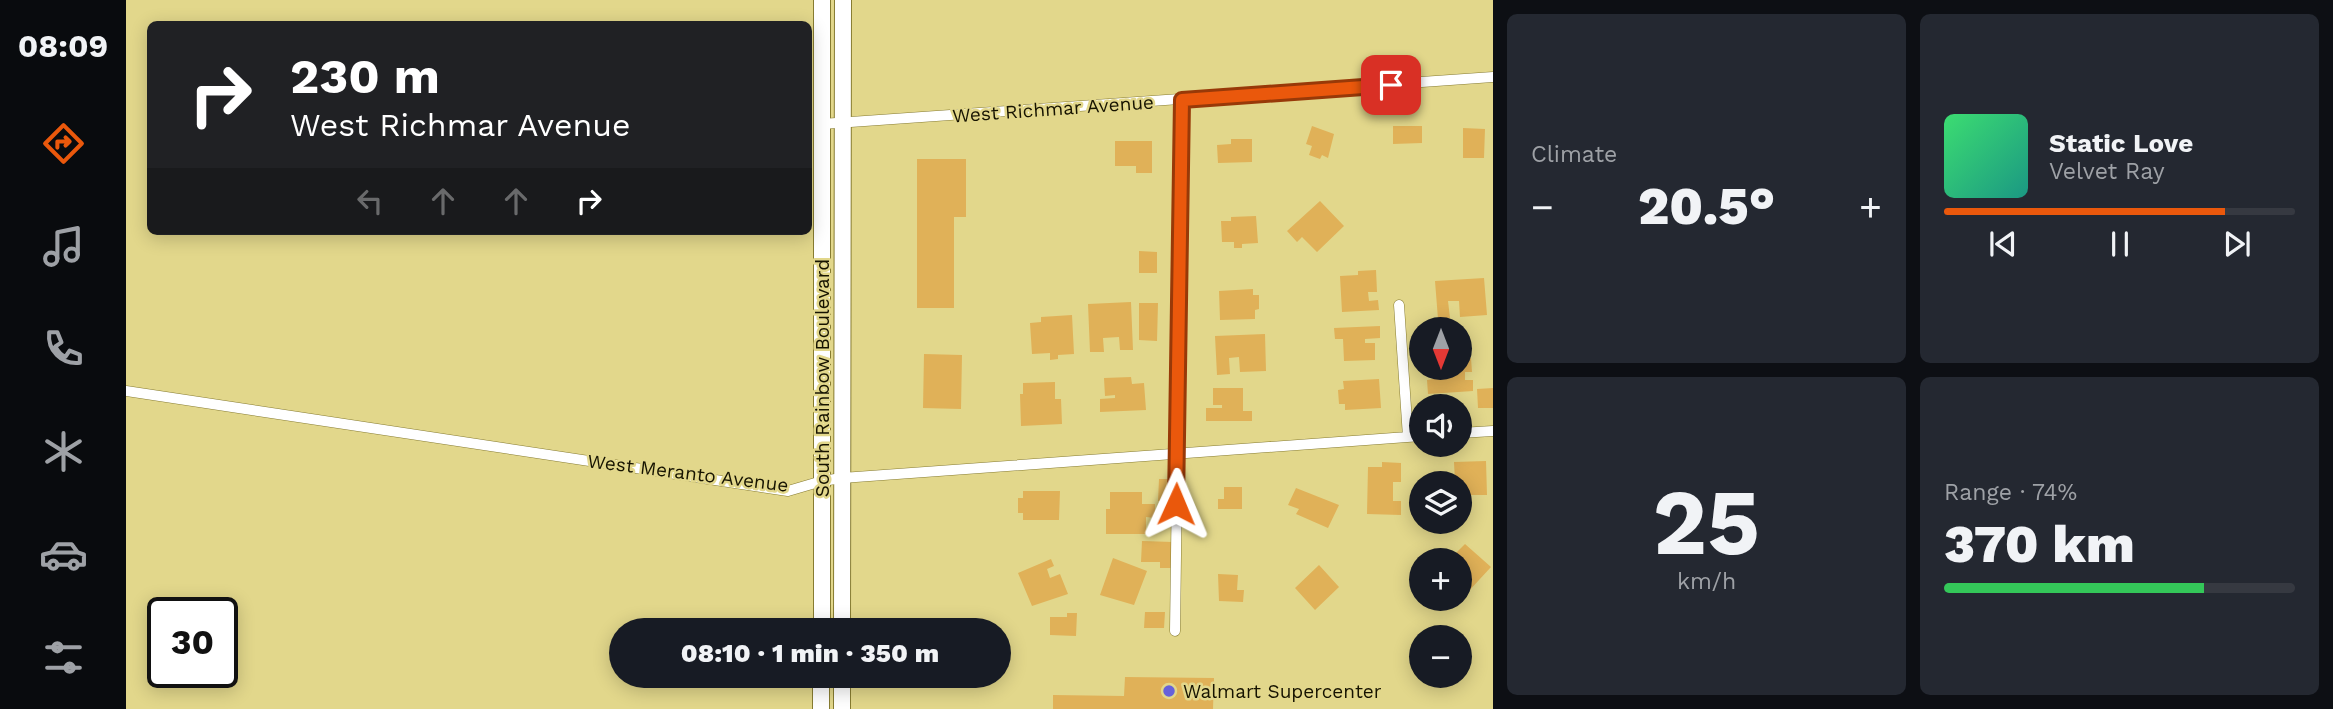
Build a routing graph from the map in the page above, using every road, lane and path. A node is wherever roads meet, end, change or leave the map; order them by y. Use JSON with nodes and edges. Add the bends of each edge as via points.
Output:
{"nodes":[{"id":1,"x":822,"y":0,"type":"edge"},
{"id":2,"x":843,"y":0,"type":"edge"},
{"id":3,"x":1493,"y":77,"type":"edge"},
{"id":4,"x":1182,"y":100,"type":"junction"},
{"id":5,"x":843,"y":123,"type":"junction"},
{"id":6,"x":822,"y":124,"type":"junction"},
{"id":7,"x":1399,"y":305,"type":"dead end"},
{"id":8,"x":126,"y":391,"type":"edge"},
{"id":9,"x":1493,"y":431,"type":"edge"},
{"id":10,"x":1472,"y":432,"type":"edge"},
{"id":11,"x":1408,"y":437,"type":"joint"},
{"id":12,"x":1177,"y":454,"type":"junction"},
{"id":13,"x":842,"y":478,"type":"junction"},
{"id":14,"x":822,"y":481,"type":"junction"},
{"id":15,"x":822,"y":618,"type":"edge"},
{"id":16,"x":842,"y":618,"type":"edge"},
{"id":17,"x":1175,"y":631,"type":"dead end"},
{"id":18,"x":821,"y":688,"type":"edge"},
{"id":19,"x":842,"y":688,"type":"edge"},
{"id":20,"x":821,"y":709,"type":"edge"},
{"id":21,"x":842,"y":709,"type":"edge"}],
"edges":[{"from":1,"to":6,"type":"main road","name":"South Rainbow Boulevard"},
{"from":2,"to":5,"type":"main road","name":"South Rainbow Boulevard"},
{"from":3,"to":4,"type":"street","name":"West Richmar Avenue"},
{"from":4,"to":5,"type":"street","name":"West Richmar Avenue"},
{"from":4,"to":12,"type":"street"},
{"from":5,"to":6,"type":"street","name":"West Richmar Avenue"},
{"from":5,"to":13,"type":"main road","name":"South Rainbow Boulevard"},
{"from":6,"to":14,"type":"main road","name":"South Rainbow Boulevard"},
{"from":7,"to":11,"type":"street"},
{"from":8,"to":14,"type":"street","name":"West Meranto Avenue","via":[[788,491]]},
{"from":9,"to":10,"type":"street"},
{"from":11,"to":12,"type":"street","name":"West Meranto Avenue"},
{"from":12,"to":13,"type":"street","name":"West Meranto Avenue"},
{"from":12,"to":17,"type":"street"},
{"from":13,"to":14,"type":"street","name":"West Meranto Avenue"},
{"from":13,"to":16,"type":"main road","name":"South Rainbow Boulevard"},
{"from":14,"to":15,"type":"main road","name":"South Rainbow Boulevard"},
{"from":18,"to":20,"type":"main road"},
{"from":19,"to":21,"type":"main road"}]}
